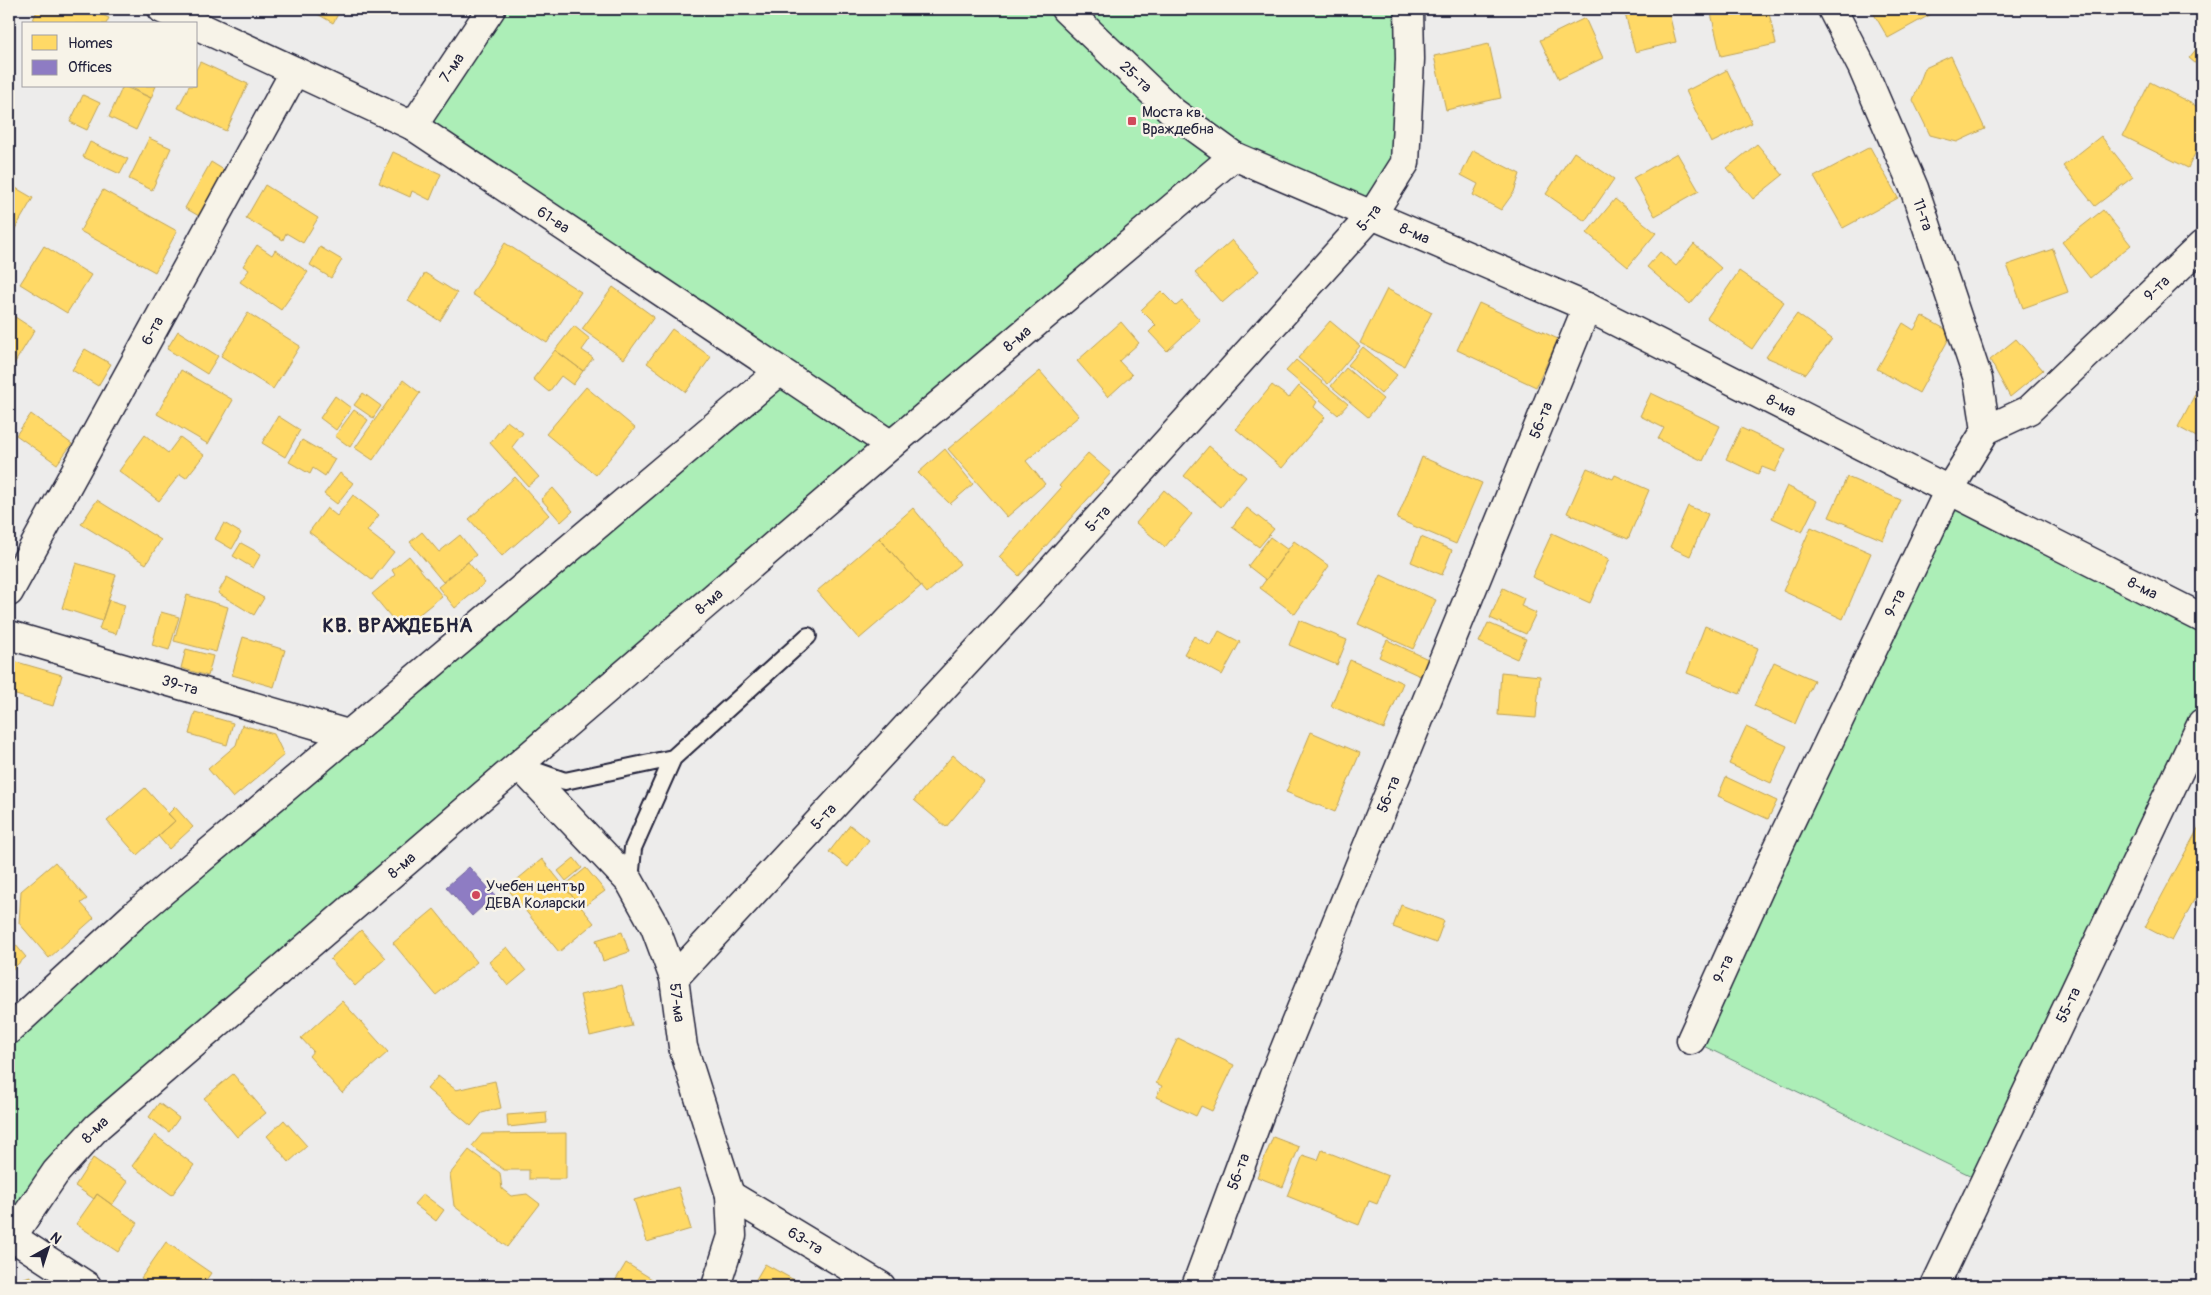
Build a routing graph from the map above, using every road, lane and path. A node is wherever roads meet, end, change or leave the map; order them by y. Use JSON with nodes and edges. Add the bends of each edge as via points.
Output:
{"nodes":[{"id":1,"x":162,"y":9,"type":"edge"},
{"id":2,"x":491,"y":9,"type":"edge"},
{"id":3,"x":1065,"y":9,"type":"edge"},
{"id":4,"x":1410,"y":9,"type":"edge"},
{"id":5,"x":1832,"y":9,"type":"edge"},
{"id":6,"x":191,"y":22,"type":"edge"},
{"id":7,"x":198,"y":25,"type":"edge"},
{"id":8,"x":295,"y":71,"type":"junction"},
{"id":9,"x":413,"y":126,"type":"junction"},
{"id":10,"x":1234,"y":156,"type":"junction"},
{"id":11,"x":1372,"y":215,"type":"junction"},
{"id":12,"x":2202,"y":244,"type":"edge"},
{"id":13,"x":1587,"y":307,"type":"junction"},
{"id":14,"x":780,"y":371,"type":"junction"},
{"id":15,"x":1986,"y":430,"type":"junction"},
{"id":16,"x":891,"y":444,"type":"junction"},
{"id":17,"x":1949,"y":490,"type":"junction"},
{"id":18,"x":9,"y":592,"type":"edge"},
{"id":19,"x":2202,"y":618,"type":"edge"},
{"id":20,"x":9,"y":635,"type":"edge"},
{"id":21,"x":808,"y":636,"type":"dead end"},
{"id":22,"x":2202,"y":723,"type":"edge"},
{"id":23,"x":351,"y":735,"type":"junction"},
{"id":24,"x":673,"y":758,"type":"junction"},
{"id":25,"x":519,"y":765,"type":"junction"},
{"id":26,"x":630,"y":882,"type":"junction"},
{"id":27,"x":674,"y":978,"type":"junction"},
{"id":28,"x":9,"y":1030,"type":"edge"},
{"id":29,"x":1691,"y":1040,"type":"dead end"},
{"id":30,"x":730,"y":1196,"type":"junction"},
{"id":31,"x":10,"y":1237,"type":"edge"},
{"id":32,"x":87,"y":1286,"type":"edge"},
{"id":33,"x":716,"y":1286,"type":"edge"},
{"id":34,"x":881,"y":1286,"type":"edge"},
{"id":35,"x":1196,"y":1286,"type":"edge"},
{"id":36,"x":1935,"y":1286,"type":"edge"}],
"edges":[{"from":1,"to":6,"type":"street","name":"61-ва"},
{"from":2,"to":9,"type":"street","name":"7-ма"},
{"from":3,"to":10,"type":"street","name":"25-та","via":[[1172,111]]},
{"from":4,"to":11,"type":"street","name":"5-та","via":[[1404,163]]},
{"from":5,"to":15,"type":"street","name":"11-та","via":[[1862,66],[1914,188],[1978,379]]},
{"from":7,"to":8,"type":"street","name":"61-ва"},
{"from":8,"to":9,"type":"street","name":"61-ва"},
{"from":8,"to":18,"type":"street","name":"6-та"},
{"from":9,"to":14,"type":"street","name":"61-ва"},
{"from":10,"to":11,"type":"street","name":"8-ма"},
{"from":10,"to":16,"type":"street","name":"8-ма"},
{"from":11,"to":13,"type":"street","name":"8-ма"},
{"from":11,"to":27,"type":"street","name":"5-та","via":[[1027,597]]},
{"from":12,"to":15,"type":"street","name":"9-та","via":[[2029,410]]},
{"from":13,"to":17,"type":"street","name":"8-ма"},
{"from":13,"to":35,"type":"street","name":"56-та","via":[[1276,1068]]},
{"from":14,"to":16,"type":"street","name":"61-ва"},
{"from":14,"to":23,"type":"street"},
{"from":15,"to":17,"type":"street","name":"9-та"},
{"from":16,"to":25,"type":"street","name":"8-ма"},
{"from":17,"to":19,"type":"street","name":"8-ма"},
{"from":17,"to":29,"type":"street","name":"9-та"},
{"from":20,"to":23,"type":"street","name":"39-та"},
{"from":21,"to":24,"type":"lane"},
{"from":22,"to":36,"type":"street","name":"55-та"},
{"from":23,"to":28,"type":"street","via":[[132,917]]},
{"from":24,"to":25,"type":"lane","via":[[564,781]]},
{"from":24,"to":26,"type":"lane","via":[[633,848]]},
{"from":25,"to":26,"type":"street","name":"57-ма"},
{"from":25,"to":31,"type":"street","name":"8-ма","via":[[97,1127],[56,1172]]},
{"from":26,"to":27,"type":"street","name":"57-ма","via":[[655,927]]},
{"from":27,"to":30,"type":"street","name":"57-ма","via":[[684,1047]]},
{"from":30,"to":33,"type":"street","name":"57-ма","via":[[732,1236]]},
{"from":30,"to":34,"type":"street","name":"63-та"},
{"from":31,"to":32,"type":"street"}]}
